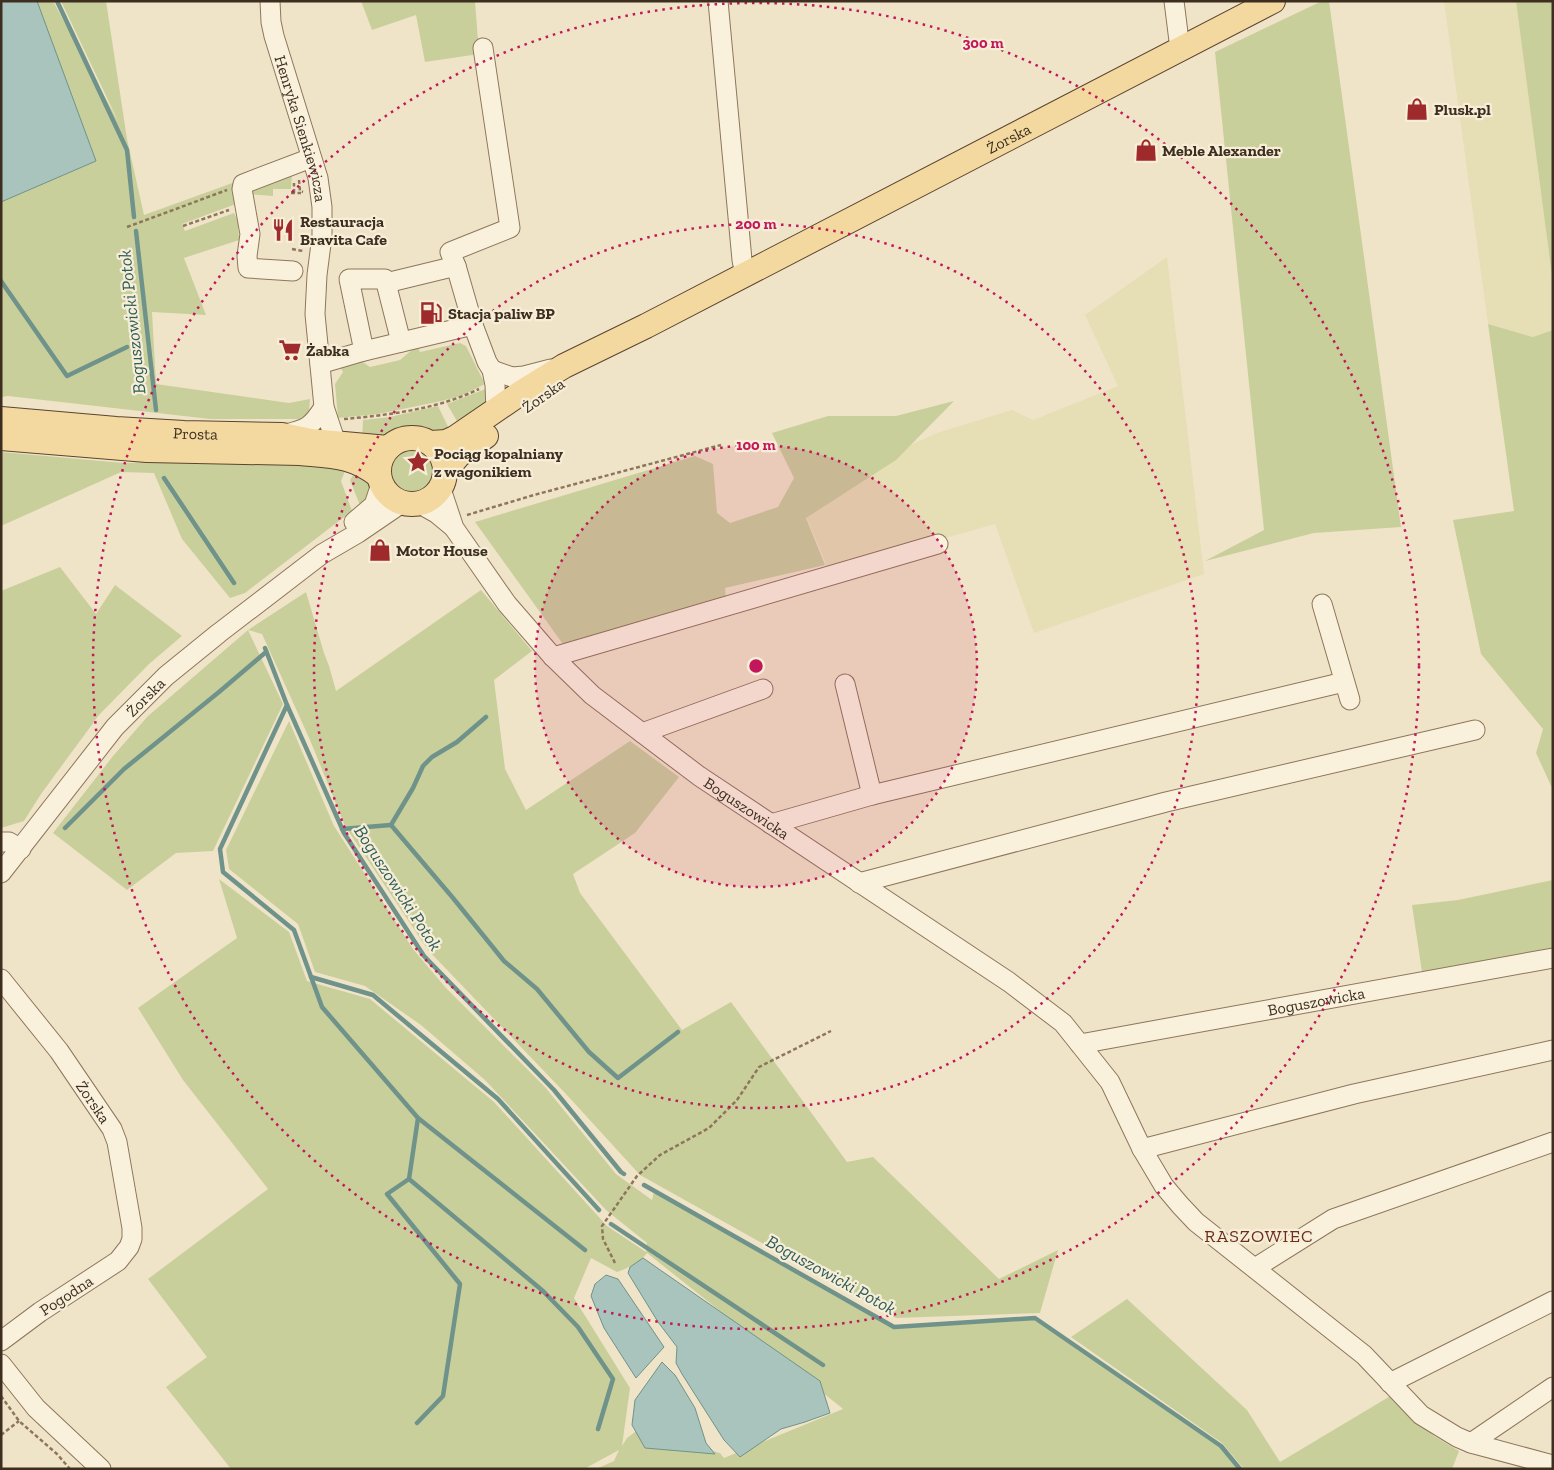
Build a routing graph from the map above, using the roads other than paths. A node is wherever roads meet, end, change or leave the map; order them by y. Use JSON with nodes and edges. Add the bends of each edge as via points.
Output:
{"nodes":[{"id":1,"x":270,"y":1,"type":"edge"},
{"id":2,"x":718,"y":1,"type":"edge"},
{"id":3,"x":1174,"y":1,"type":"edge"},
{"id":4,"x":1273,"y":1,"type":"edge"},
{"id":5,"x":483,"y":48,"type":"dead end"},
{"id":6,"x":1180,"y":49,"type":"junction"},
{"id":7,"x":311,"y":158,"type":"junction"},
{"id":8,"x":456,"y":266,"type":"junction"},
{"id":9,"x":293,"y":271,"type":"dead end"},
{"id":10,"x":745,"y":274,"type":"junction"},
{"id":11,"x":386,"y":283,"type":"junction"},
{"id":12,"x":473,"y":325,"type":"junction"},
{"id":13,"x":646,"y":326,"type":"junction"},
{"id":14,"x":401,"y":342,"type":"junction"},
{"id":15,"x":364,"y":351,"type":"junction"},
{"id":16,"x":320,"y":364,"type":"junction"},
{"id":17,"x":564,"y":366,"type":"junction"},
{"id":18,"x":492,"y":370,"type":"junction"},
{"id":19,"x":496,"y":411,"type":"junction"},
{"id":20,"x":330,"y":413,"type":"junction"},
{"id":21,"x":1,"y":419,"type":"edge"},
{"id":22,"x":282,"y":435,"type":"junction"},
{"id":23,"x":1,"y":438,"type":"edge"},
{"id":24,"x":336,"y":443,"type":"junction"},
{"id":25,"x":430,"y":443,"type":"junction"},
{"id":26,"x":388,"y":448,"type":"junction"},
{"id":27,"x":380,"y":480,"type":"junction"},
{"id":28,"x":443,"y":480,"type":"junction"},
{"id":29,"x":411,"y":503,"type":"junction"},
{"id":30,"x":454,"y":528,"type":"junction"},
{"id":31,"x":938,"y":544,"type":"dead end"},
{"id":32,"x":322,"y":554,"type":"junction"},
{"id":33,"x":1322,"y":604,"type":"dead end"},
{"id":34,"x":553,"y":657,"type":"junction"},
{"id":35,"x":1344,"y":682,"type":"junction"},
{"id":36,"x":845,"y":684,"type":"dead end"},
{"id":37,"x":763,"y":689,"type":"dead end"},
{"id":38,"x":1350,"y":700,"type":"dead end"},
{"id":39,"x":1476,"y":730,"type":"dead end"},
{"id":40,"x":642,"y":733,"type":"junction"},
{"id":41,"x":872,"y":795,"type":"junction"},
{"id":42,"x":771,"y":824,"type":"junction"},
{"id":43,"x":1,"y":842,"type":"edge"},
{"id":44,"x":21,"y":849,"type":"junction"},
{"id":45,"x":1,"y":872,"type":"edge"},
{"id":46,"x":858,"y":882,"type":"junction"},
{"id":47,"x":1553,"y":958,"type":"edge"},
{"id":48,"x":1,"y":979,"type":"edge"},
{"id":49,"x":1080,"y":1044,"type":"junction"},
{"id":50,"x":1553,"y":1050,"type":"edge"},
{"id":51,"x":1553,"y":1142,"type":"edge"},
{"id":52,"x":1142,"y":1150,"type":"junction"},
{"id":53,"x":129,"y":1247,"type":"joint"},
{"id":54,"x":1255,"y":1268,"type":"junction"},
{"id":55,"x":1553,"y":1301,"type":"edge"},
{"id":56,"x":1,"y":1341,"type":"edge"},
{"id":57,"x":1,"y":1364,"type":"edge"},
{"id":58,"x":1390,"y":1383,"type":"junction"},
{"id":59,"x":1553,"y":1387,"type":"edge"},
{"id":60,"x":1471,"y":1443,"type":"junction"},
{"id":61,"x":1553,"y":1465,"type":"edge"},
{"id":62,"x":101,"y":1469,"type":"edge"}],
"edges":[{"from":1,"to":7,"type":"street","name":"Henryka Sienkiewicza","via":[[274,36]]},
{"from":2,"to":10,"type":"street"},
{"from":3,"to":6,"type":"street"},
{"from":4,"to":6,"type":"main road","name":"Żorska"},
{"from":5,"to":8,"type":"street","via":[[510,228],[450,252]]},
{"from":6,"to":10,"type":"main road","name":"Żorska"},
{"from":7,"to":9,"type":"street","via":[[243,184],[242,189],[250,234],[248,268]]},
{"from":7,"to":16,"type":"street","name":"Henryka Sienkiewicza","via":[[318,178],[322,208],[315,314]]},
{"from":8,"to":11,"type":"street"},
{"from":8,"to":12,"type":"street","name":"Żorska"},
{"from":10,"to":13,"type":"main road","name":"Żorska"},
{"from":11,"to":14,"type":"street"},
{"from":11,"to":15,"type":"street","via":[[385,279],[348,279]]},
{"from":12,"to":14,"type":"street"},
{"from":12,"to":18,"type":"street","name":"Żorska"},
{"from":13,"to":17,"type":"main road","name":"Żorska"},
{"from":13,"to":28,"type":"main road","name":"Żorska","via":[[460,455]]},
{"from":14,"to":15,"type":"street"},
{"from":15,"to":16,"type":"street"},
{"from":16,"to":20,"type":"street","name":"Henryka Sienkiewicza"},
{"from":17,"to":18,"type":"street","name":"Żorska","via":[[518,377]]},
{"from":17,"to":19,"type":"main road","name":"Żorska"},
{"from":18,"to":19,"type":"street","name":"Żorska","via":[[496,385]]},
{"from":19,"to":25,"type":"main road","name":"Żorska","via":[[451,441]]},
{"from":20,"to":22,"type":"street","via":[[305,429]]},
{"from":20,"to":24,"type":"street","name":"Henryka Sienkiewicza"},
{"from":21,"to":22,"type":"main road","name":"Prosta","via":[[184,433]]},
{"from":22,"to":24,"type":"main road","name":"Prosta"},
{"from":23,"to":27,"type":"main road","name":"Prosta","via":[[148,450],[320,455],[353,460],[364,465]]},
{"from":24,"to":26,"type":"main road","name":"Prosta"},
{"from":25,"to":26,"type":"main road","via":[[410,438]]},
{"from":25,"to":28,"type":"main road","via":[[441,454]]},
{"from":26,"to":27,"type":"main road","via":[[379,465]]},
{"from":27,"to":29,"type":"main road","via":[[390,496]]},
{"from":27,"to":32,"type":"street","name":"Żorska","via":[[374,505]]},
{"from":28,"to":29,"type":"main road","via":[[431,499]]},
{"from":28,"to":30,"type":"street","name":"Boguszowicka"},
{"from":29,"to":30,"type":"street","name":"Boguszowicka","via":[[436,513]]},
{"from":29,"to":32,"type":"street","name":"Żorska"},
{"from":30,"to":34,"type":"street","name":"Boguszowicka","via":[[507,604]]},
{"from":31,"to":34,"type":"street"},
{"from":32,"to":44,"type":"street","name":"Żorska","via":[[184,661],[135,706],[109,734]]},
{"from":33,"to":35,"type":"street"},
{"from":34,"to":40,"type":"street","name":"Boguszowicka","via":[[592,695]]},
{"from":35,"to":38,"type":"street"},
{"from":35,"to":41,"type":"street"},
{"from":36,"to":41,"type":"street"},
{"from":37,"to":40,"type":"street"},
{"from":39,"to":46,"type":"street","via":[[1166,802]]},
{"from":40,"to":42,"type":"street","name":"Boguszowicka"},
{"from":41,"to":42,"type":"street"},
{"from":42,"to":46,"type":"street","name":"Boguszowicka"},
{"from":43,"to":44,"type":"street","via":[[9,842]]},
{"from":44,"to":45,"type":"street","name":"Żorska"},
{"from":46,"to":49,"type":"street","name":"Boguszowicka","via":[[1009,982],[1063,1023]]},
{"from":47,"to":49,"type":"street","name":"Boguszowicka"},
{"from":48,"to":53,"type":"street","name":"Żorska","via":[[59,1051],[115,1135],[132,1228]]},
{"from":49,"to":52,"type":"street","name":"Boguszowicka","via":[[1110,1082]]},
{"from":50,"to":52,"type":"street","via":[[1354,1094]]},
{"from":51,"to":54,"type":"street","via":[[1333,1219]]},
{"from":52,"to":54,"type":"street","name":"Boguszowicka","via":[[1180,1206]]},
{"from":53,"to":56,"type":"street","name":"Pogodna","via":[[118,1260]]},
{"from":54,"to":58,"type":"street","name":"Boguszowicka","via":[[1364,1355]]},
{"from":55,"to":58,"type":"street"},
{"from":57,"to":62,"type":"street","via":[[36,1408]]},
{"from":58,"to":60,"type":"street","name":"Boguszowicka","via":[[1421,1415]]},
{"from":59,"to":60,"type":"street"},
{"from":60,"to":61,"type":"street","name":"Boguszowicka"}]}
